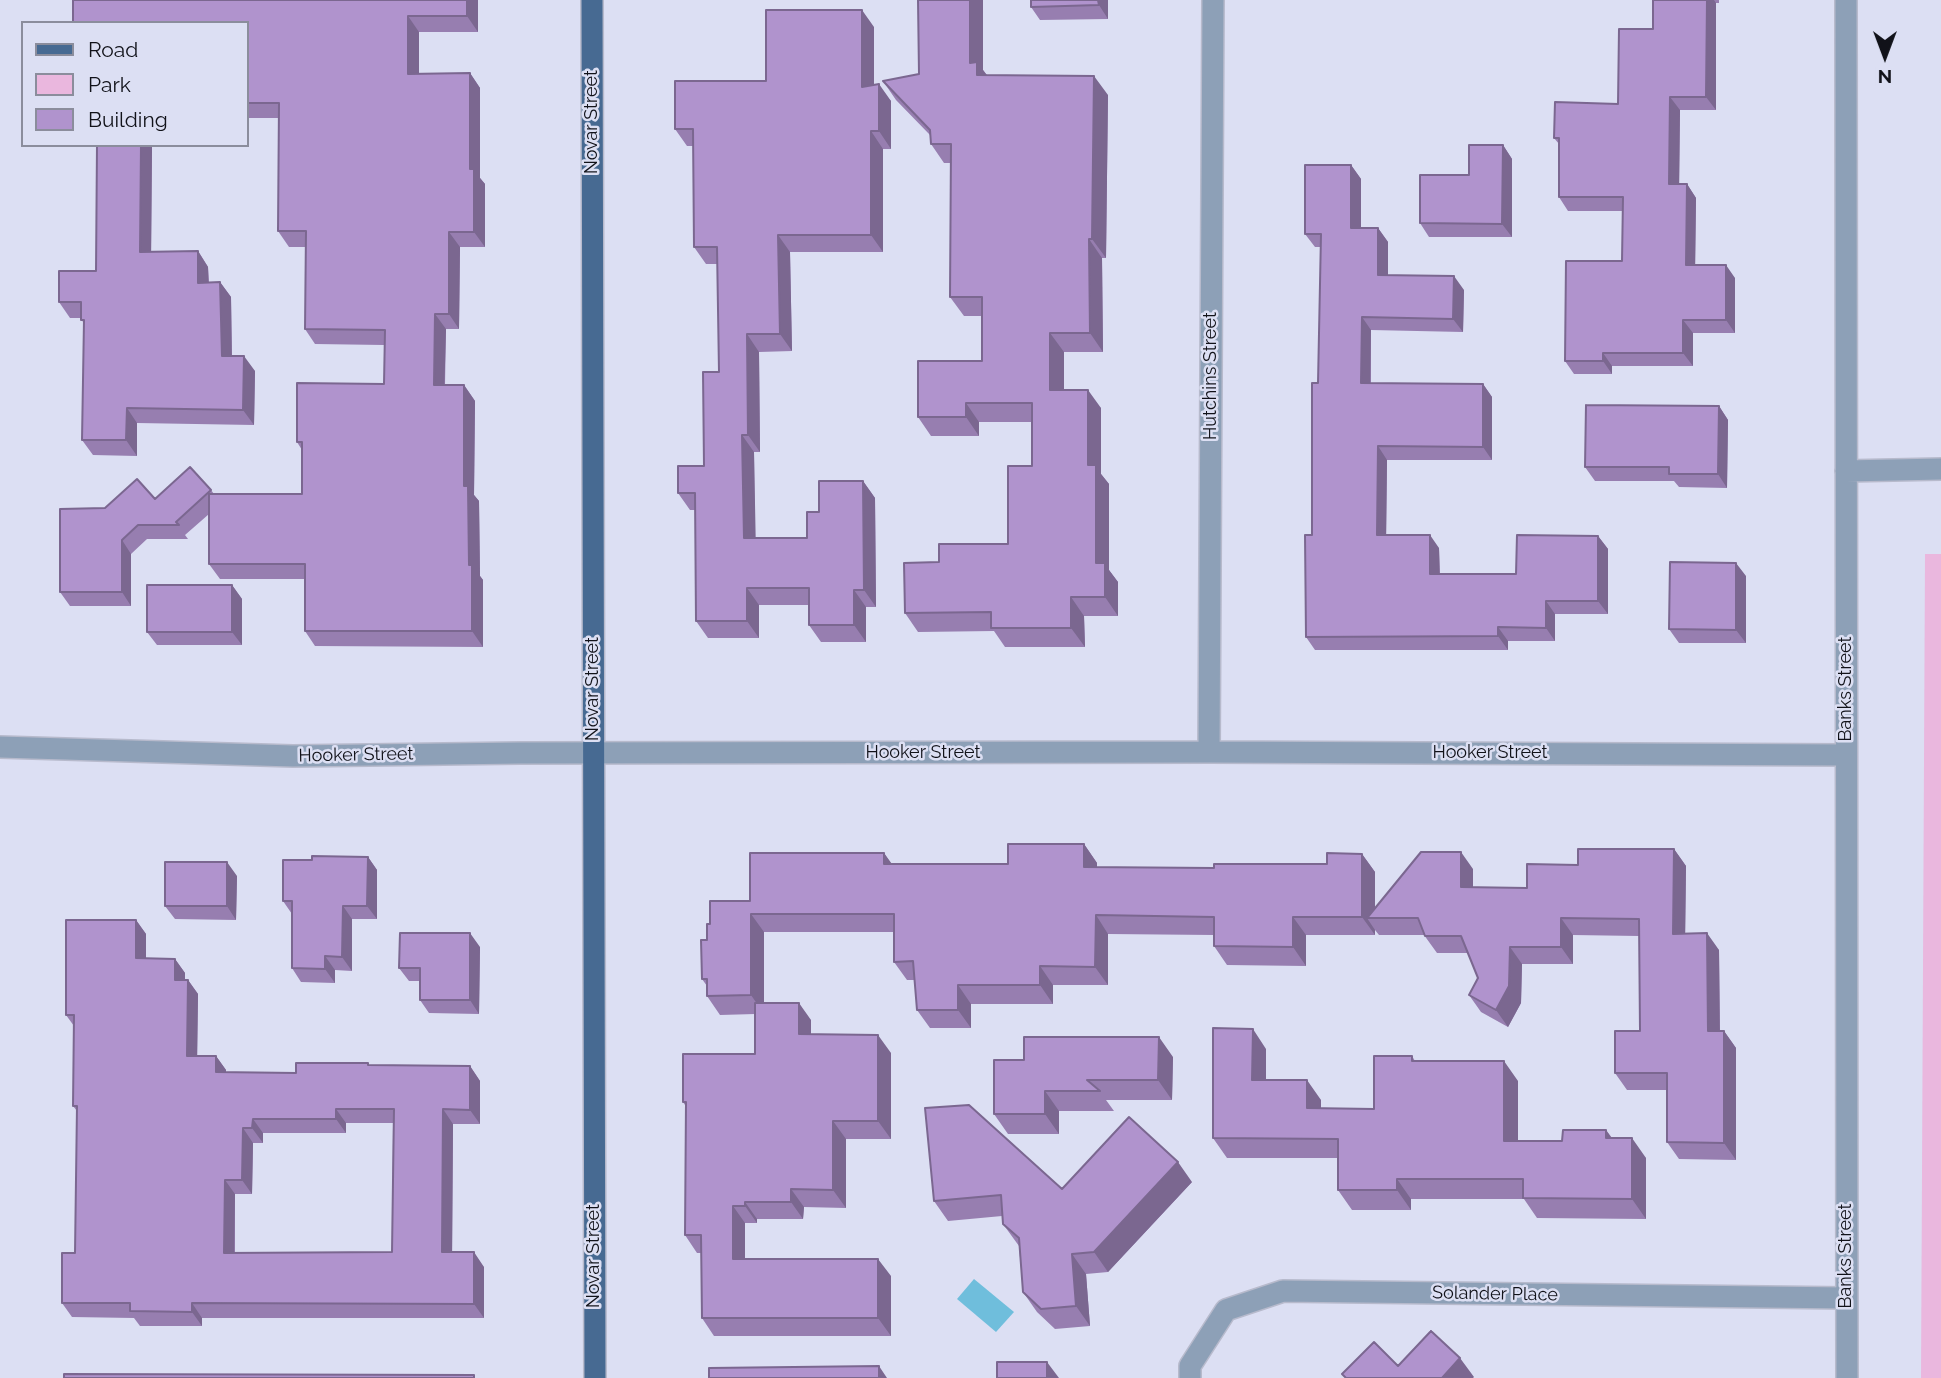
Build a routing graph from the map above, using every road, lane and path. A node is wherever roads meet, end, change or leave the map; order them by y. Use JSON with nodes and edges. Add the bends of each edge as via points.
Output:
{"nodes":[{"id":1,"x":592,"y":0,"type":"edge"},
{"id":2,"x":1213,"y":0,"type":"edge"},
{"id":3,"x":1846,"y":0,"type":"edge"},
{"id":4,"x":1941,"y":470,"type":"edge"},
{"id":5,"x":1846,"y":471,"type":"junction"},
{"id":6,"x":0,"y":747,"type":"edge"},
{"id":7,"x":1209,"y":752,"type":"junction"},
{"id":8,"x":593,"y":753,"type":"junction"},
{"id":9,"x":1846,"y":755,"type":"junction"},
{"id":10,"x":1846,"y":1298,"type":"junction"},
{"id":11,"x":594,"y":1378,"type":"edge"},
{"id":12,"x":1190,"y":1378,"type":"edge"},
{"id":13,"x":1847,"y":1378,"type":"edge"}],
"edges":[{"from":1,"to":8,"type":"main road","name":"Novar Street"},
{"from":2,"to":7,"type":"street","name":"Hutchins Street"},
{"from":3,"to":5,"type":"street","name":"Banks Street"},
{"from":4,"to":5,"type":"street"},
{"from":5,"to":9,"type":"street","name":"Banks Street"},
{"from":6,"to":8,"type":"street","name":"Hooker Street","via":[[293,756]]},
{"from":7,"to":8,"type":"street","name":"Hooker Street"},
{"from":7,"to":9,"type":"street","name":"Hooker Street"},
{"from":8,"to":11,"type":"main road","name":"Novar Street"},
{"from":9,"to":10,"type":"street","name":"Banks Street"},
{"from":10,"to":12,"type":"street","name":"Solander Place","via":[[1283,1291],[1226,1310],[1190,1366]]},
{"from":10,"to":13,"type":"street","name":"Banks Street"}]}
